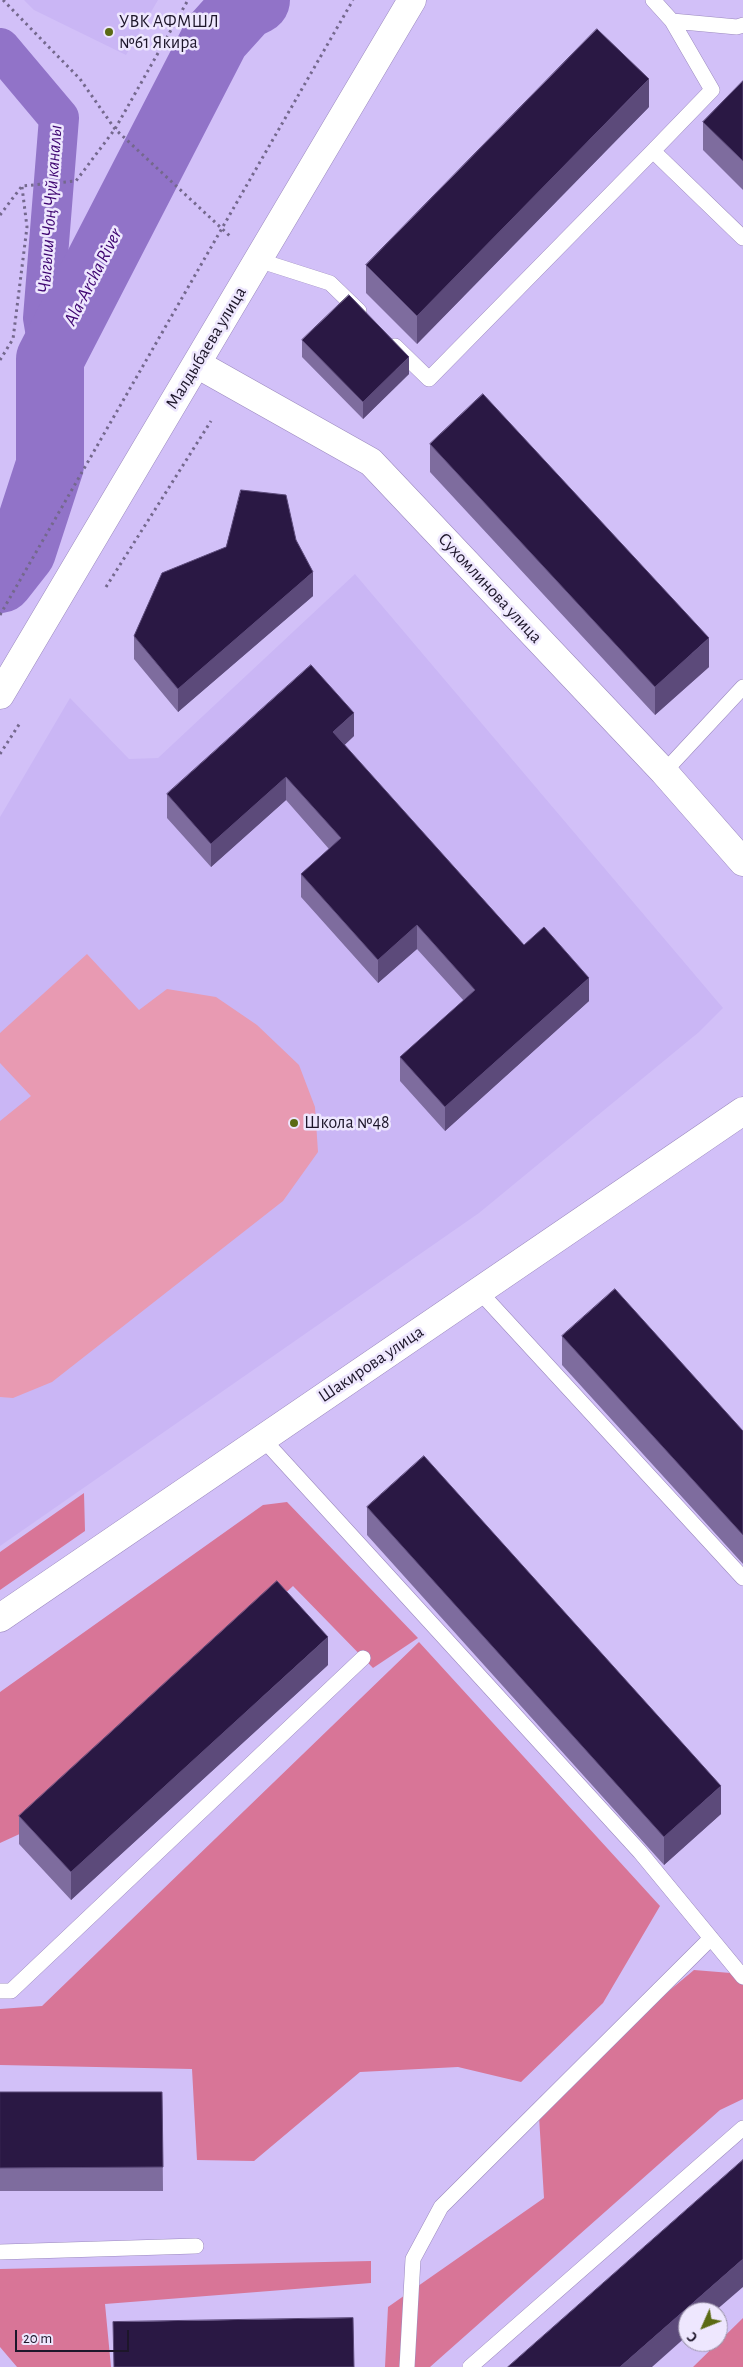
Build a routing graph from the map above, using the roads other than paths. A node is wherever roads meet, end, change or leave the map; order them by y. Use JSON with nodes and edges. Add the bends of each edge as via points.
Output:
{"nodes":[{"id":1,"x":412,"y":0,"type":"edge"},
{"id":2,"x":653,"y":0,"type":"edge"},
{"id":3,"x":672,"y":21,"type":"junction"},
{"id":4,"x":743,"y":25,"type":"edge"},
{"id":5,"x":653,"y":151,"type":"junction"},
{"id":6,"x":743,"y":238,"type":"edge"},
{"id":7,"x":258,"y":260,"type":"junction"},
{"id":8,"x":372,"y":324,"type":"edge"},
{"id":9,"x":387,"y":338,"type":"edge"},
{"id":10,"x":196,"y":364,"type":"junction"},
{"id":11,"x":743,"y":687,"type":"edge"},
{"id":12,"x":0,"y":695,"type":"edge"},
{"id":13,"x":664,"y":772,"type":"junction"},
{"id":14,"x":743,"y":862,"type":"edge"},
{"id":15,"x":743,"y":1111,"type":"edge"},
{"id":16,"x":479,"y":1291,"type":"junction"},
{"id":17,"x":263,"y":1439,"type":"junction"},
{"id":18,"x":743,"y":1578,"type":"edge"},
{"id":19,"x":0,"y":1618,"type":"edge"},
{"id":20,"x":363,"y":1658,"type":"dead end"},
{"id":21,"x":711,"y":1938,"type":"junction"},
{"id":22,"x":743,"y":1977,"type":"edge"},
{"id":23,"x":0,"y":1992,"type":"edge"},
{"id":24,"x":743,"y":2128,"type":"edge"},
{"id":25,"x":196,"y":2246,"type":"dead end"},
{"id":26,"x":0,"y":2252,"type":"edge"},
{"id":27,"x":407,"y":2367,"type":"edge"},
{"id":28,"x":470,"y":2367,"type":"edge"}],
"edges":[{"from":1,"to":7,"type":"street","name":"Малдыбаева улица"},
{"from":2,"to":3,"type":"lane"},
{"from":3,"to":4,"type":"lane"},
{"from":3,"to":5,"type":"lane","via":[[712,90]]},
{"from":5,"to":6,"type":"lane"},
{"from":5,"to":9,"type":"lane","via":[[429,379]]},
{"from":7,"to":8,"type":"lane","via":[[330,283]]},
{"from":7,"to":10,"type":"street","name":"Малдыбаева улица"},
{"from":10,"to":12,"type":"street","name":"Малдыбаева улица"},
{"from":10,"to":13,"type":"street","name":"Сухомлинова улица","via":[[371,462]]},
{"from":11,"to":13,"type":"lane"},
{"from":13,"to":14,"type":"street","name":"Сухомлинова улица"},
{"from":15,"to":16,"type":"street","name":"Шакирова улица"},
{"from":16,"to":17,"type":"street","name":"Шакирова улица"},
{"from":16,"to":18,"type":"lane"},
{"from":17,"to":19,"type":"street","name":"Шакирова улица"},
{"from":17,"to":21,"type":"lane","via":[[640,1852]]},
{"from":20,"to":23,"type":"lane","via":[[11,1991]]},
{"from":21,"to":22,"type":"lane"},
{"from":21,"to":27,"type":"lane","via":[[441,2207],[413,2259]]},
{"from":24,"to":28,"type":"lane"},
{"from":25,"to":26,"type":"lane"}]}
